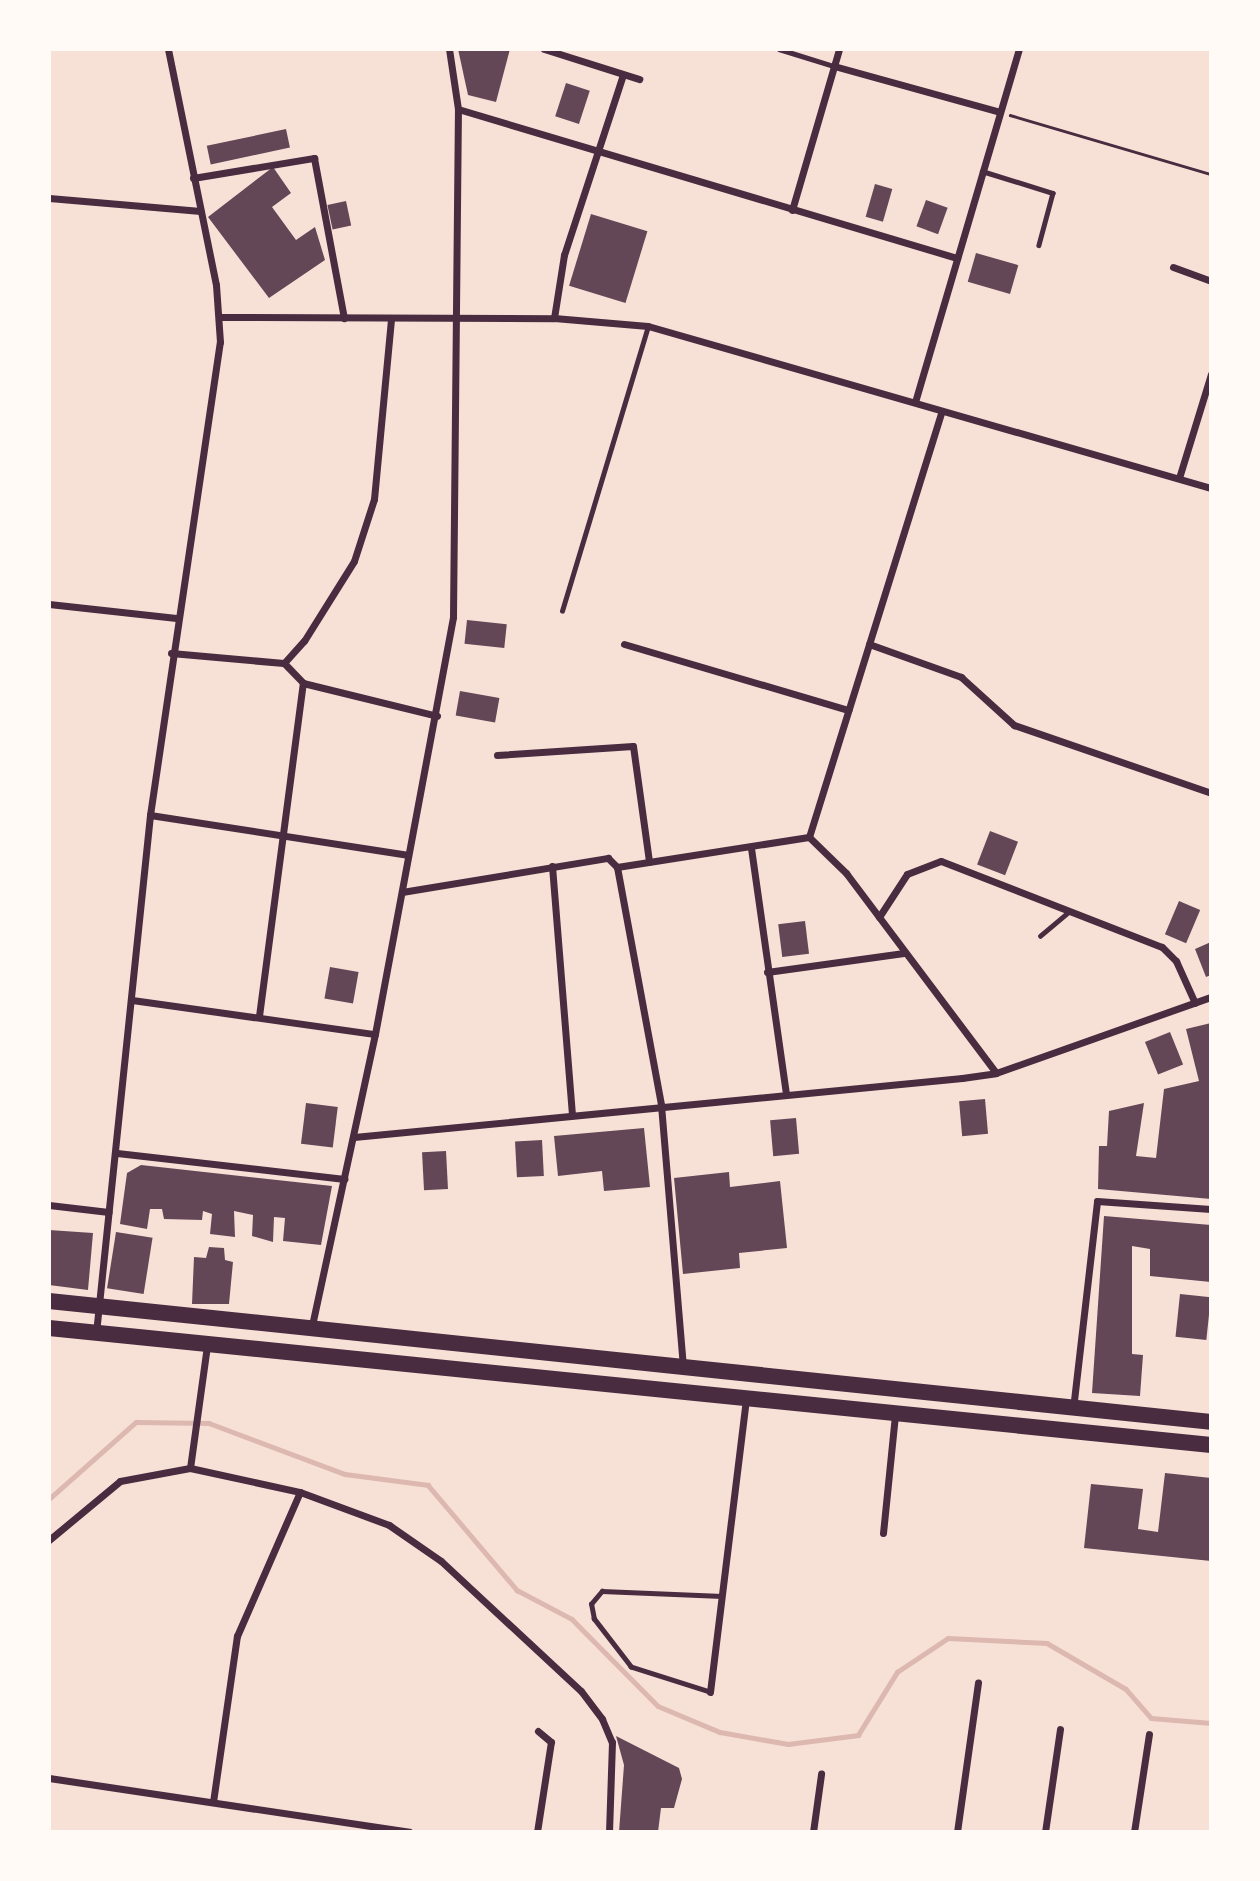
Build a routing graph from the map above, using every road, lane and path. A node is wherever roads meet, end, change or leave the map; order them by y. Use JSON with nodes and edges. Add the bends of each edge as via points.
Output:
{"nodes":[{"id":1,"x":168,"y":49,"type":"edge"},
{"id":2,"x":449,"y":49,"type":"edge"},
{"id":3,"x":544,"y":49,"type":"edge"},
{"id":4,"x":779,"y":49,"type":"edge"},
{"id":5,"x":839,"y":49,"type":"edge"},
{"id":6,"x":1019,"y":49,"type":"edge"},
{"id":7,"x":834,"y":66,"type":"junction"},
{"id":8,"x":623,"y":75,"type":"junction"},
{"id":9,"x":639,"y":79,"type":"dead end"},
{"id":10,"x":458,"y":109,"type":"junction"},
{"id":11,"x":1000,"y":112,"type":"junction"},
{"id":12,"x":600,"y":150,"type":"junction"},
{"id":13,"x":982,"y":171,"type":"junction"},
{"id":14,"x":1211,"y":174,"type":"edge"},
{"id":15,"x":193,"y":178,"type":"junction"},
{"id":16,"x":49,"y":198,"type":"edge"},
{"id":17,"x":792,"y":210,"type":"junction"},
{"id":18,"x":200,"y":211,"type":"junction"},
{"id":19,"x":1039,"y":245,"type":"dead end"},
{"id":20,"x":957,"y":258,"type":"junction"},
{"id":21,"x":1173,"y":267,"type":"dead end"},
{"id":22,"x":1211,"y":281,"type":"edge"},
{"id":23,"x":221,"y":317,"type":"junction"},
{"id":24,"x":344,"y":318,"type":"junction"},
{"id":25,"x":456,"y":318,"type":"junction"},
{"id":26,"x":554,"y":318,"type":"junction"},
{"id":27,"x":391,"y":319,"type":"junction"},
{"id":28,"x":648,"y":326,"type":"junction"},
{"id":29,"x":1211,"y":374,"type":"edge"},
{"id":30,"x":915,"y":402,"type":"junction"},
{"id":31,"x":942,"y":411,"type":"junction"},
{"id":32,"x":1179,"y":478,"type":"junction"},
{"id":33,"x":1211,"y":488,"type":"edge"},
{"id":34,"x":49,"y":604,"type":"edge"},
{"id":35,"x":562,"y":611,"type":"dead end"},
{"id":36,"x":176,"y":618,"type":"junction"},
{"id":37,"x":624,"y":644,"type":"dead end"},
{"id":38,"x":869,"y":644,"type":"junction"},
{"id":39,"x":171,"y":653,"type":"junction"},
{"id":40,"x":284,"y":663,"type":"junction"},
{"id":41,"x":303,"y":683,"type":"junction"},
{"id":42,"x":848,"y":710,"type":"junction"},
{"id":43,"x":436,"y":716,"type":"junction"},
{"id":44,"x":497,"y":755,"type":"dead end"},
{"id":45,"x":1211,"y":793,"type":"edge"},
{"id":46,"x":150,"y":815,"type":"junction"},
{"id":47,"x":284,"y":837,"type":"junction"},
{"id":48,"x":809,"y":837,"type":"junction"},
{"id":49,"x":751,"y":848,"type":"junction"},
{"id":50,"x":407,"y":855,"type":"junction"},
{"id":51,"x":649,"y":862,"type":"junction"},
{"id":52,"x":552,"y":866,"type":"junction"},
{"id":53,"x":617,"y":867,"type":"junction"},
{"id":54,"x":402,"y":892,"type":"junction"},
{"id":55,"x":1069,"y":912,"type":"junction"},
{"id":56,"x":879,"y":917,"type":"junction"},
{"id":57,"x":1040,"y":936,"type":"dead end"},
{"id":58,"x":904,"y":953,"type":"junction"},
{"id":59,"x":767,"y":972,"type":"junction"},
{"id":60,"x":1211,"y":997,"type":"edge"},
{"id":61,"x":132,"y":1000,"type":"junction"},
{"id":62,"x":1195,"y":1003,"type":"junction"},
{"id":63,"x":259,"y":1017,"type":"junction"},
{"id":64,"x":375,"y":1034,"type":"junction"},
{"id":65,"x":996,"y":1073,"type":"junction"},
{"id":66,"x":786,"y":1094,"type":"junction"},
{"id":67,"x":661,"y":1105,"type":"junction"},
{"id":68,"x":572,"y":1115,"type":"junction"},
{"id":69,"x":354,"y":1137,"type":"junction"},
{"id":70,"x":117,"y":1153,"type":"junction"},
{"id":71,"x":345,"y":1179,"type":"junction"},
{"id":72,"x":49,"y":1205,"type":"edge"},
{"id":73,"x":1211,"y":1209,"type":"edge"},
{"id":74,"x":109,"y":1213,"type":"junction"},
{"id":75,"x":49,"y":1301,"type":"edge"},
{"id":76,"x":99,"y":1306,"type":"junction"},
{"id":77,"x":49,"y":1328,"type":"edge"},
{"id":78,"x":311,"y":1331,"type":"junction"},
{"id":79,"x":96,"y":1334,"type":"junction"},
{"id":80,"x":207,"y":1344,"type":"junction"},
{"id":81,"x":683,"y":1366,"type":"junction"},
{"id":82,"x":746,"y":1397,"type":"junction"},
{"id":83,"x":1073,"y":1409,"type":"junction"},
{"id":84,"x":895,"y":1413,"type":"junction"},
{"id":85,"x":1211,"y":1422,"type":"edge"},
{"id":86,"x":1211,"y":1445,"type":"edge"},
{"id":87,"x":190,"y":1468,"type":"junction"},
{"id":88,"x":300,"y":1492,"type":"junction"},
{"id":89,"x":883,"y":1533,"type":"dead end"},
{"id":90,"x":49,"y":1540,"type":"edge"},
{"id":91,"x":722,"y":1596,"type":"junction"},
{"id":92,"x":978,"y":1682,"type":"dead end"},
{"id":93,"x":710,"y":1692,"type":"joint"},
{"id":94,"x":1060,"y":1728,"type":"dead end"},
{"id":95,"x":538,"y":1731,"type":"dead end"},
{"id":96,"x":1149,"y":1734,"type":"dead end"},
{"id":97,"x":821,"y":1774,"type":"dead end"},
{"id":98,"x":49,"y":1778,"type":"edge"},
{"id":99,"x":214,"y":1802,"type":"junction"},
{"id":100,"x":405,"y":1832,"type":"edge"},
{"id":101,"x":537,"y":1832,"type":"edge"},
{"id":102,"x":609,"y":1832,"type":"edge"},
{"id":103,"x":813,"y":1832,"type":"edge"},
{"id":104,"x":957,"y":1832,"type":"edge"},
{"id":105,"x":1045,"y":1832,"type":"edge"},
{"id":106,"x":1134,"y":1832,"type":"edge"}],
"edges":[{"from":1,"to":15,"type":"street"},
{"from":2,"to":10,"type":"street"},
{"from":3,"to":8,"type":"street"},
{"from":4,"to":7,"type":"lane"},
{"from":5,"to":7,"type":"street"},
{"from":6,"to":11,"type":"street"},
{"from":7,"to":11,"type":"street"},
{"from":7,"to":17,"type":"street"},
{"from":8,"to":9,"type":"street"},
{"from":8,"to":12,"type":"street"},
{"from":10,"to":12,"type":"street"},
{"from":10,"to":25,"type":"street"},
{"from":11,"to":13,"type":"street"},
{"from":11,"to":14,"type":"path"},
{"from":12,"to":17,"type":"street"},
{"from":12,"to":26,"type":"street","via":[[564,255]]},
{"from":13,"to":19,"type":"lane","via":[[1053,193]]},
{"from":13,"to":20,"type":"street"},
{"from":15,"to":18,"type":"street"},
{"from":15,"to":24,"type":"street","via":[[314,159]]},
{"from":16,"to":18,"type":"street"},
{"from":17,"to":20,"type":"street"},
{"from":18,"to":23,"type":"street"},
{"from":20,"to":30,"type":"street"},
{"from":21,"to":22,"type":"street"},
{"from":23,"to":24,"type":"street"},
{"from":23,"to":36,"type":"street"},
{"from":24,"to":27,"type":"street"},
{"from":25,"to":26,"type":"street"},
{"from":25,"to":27,"type":"street"},
{"from":25,"to":43,"type":"street","via":[[456,559]]},
{"from":26,"to":28,"type":"street"},
{"from":27,"to":40,"type":"street","via":[[381,469],[362,540],[340,587]]},
{"from":28,"to":30,"type":"street"},
{"from":28,"to":35,"type":"lane"},
{"from":29,"to":32,"type":"street"},
{"from":30,"to":31,"type":"street"},
{"from":31,"to":32,"type":"street"},
{"from":31,"to":38,"type":"street"},
{"from":32,"to":33,"type":"street"},
{"from":34,"to":36,"type":"street"},
{"from":36,"to":39,"type":"street"},
{"from":37,"to":42,"type":"street"},
{"from":38,"to":42,"type":"street"},
{"from":38,"to":45,"type":"street","via":[[961,677],[1014,724]]},
{"from":39,"to":40,"type":"street"},
{"from":39,"to":46,"type":"street"},
{"from":40,"to":41,"type":"street"},
{"from":41,"to":43,"type":"street"},
{"from":41,"to":47,"type":"street"},
{"from":42,"to":48,"type":"street"},
{"from":43,"to":50,"type":"street"},
{"from":44,"to":51,"type":"street","via":[[633,746]]},
{"from":46,"to":47,"type":"street"},
{"from":46,"to":61,"type":"street"},
{"from":47,"to":50,"type":"street"},
{"from":47,"to":63,"type":"street"},
{"from":48,"to":49,"type":"street"},
{"from":48,"to":56,"type":"street"},
{"from":49,"to":51,"type":"street"},
{"from":49,"to":59,"type":"street"},
{"from":50,"to":54,"type":"street"},
{"from":51,"to":53,"type":"street"},
{"from":52,"to":53,"type":"street","via":[[608,858]]},
{"from":52,"to":54,"type":"street"},
{"from":52,"to":68,"type":"street"},
{"from":53,"to":67,"type":"street"},
{"from":54,"to":64,"type":"street"},
{"from":55,"to":56,"type":"street","via":[[941,861],[907,874]]},
{"from":55,"to":57,"type":"lane"},
{"from":55,"to":62,"type":"street","via":[[1170,952]]},
{"from":56,"to":58,"type":"street"},
{"from":58,"to":59,"type":"street"},
{"from":58,"to":65,"type":"street"},
{"from":59,"to":66,"type":"street"},
{"from":60,"to":62,"type":"street"},
{"from":61,"to":63,"type":"street"},
{"from":61,"to":70,"type":"street"},
{"from":62,"to":65,"type":"street"},
{"from":63,"to":64,"type":"street"},
{"from":64,"to":69,"type":"street"},
{"from":65,"to":66,"type":"street"},
{"from":66,"to":67,"type":"street"},
{"from":67,"to":68,"type":"street"},
{"from":67,"to":81,"type":"street"},
{"from":68,"to":69,"type":"street"},
{"from":69,"to":71,"type":"street"},
{"from":70,"to":71,"type":"street"},
{"from":70,"to":74,"type":"street"},
{"from":71,"to":78,"type":"street"},
{"from":72,"to":74,"type":"street"},
{"from":73,"to":83,"type":"street","via":[[1097,1201]]},
{"from":74,"to":76,"type":"street"},
{"from":75,"to":76,"type":"main road"},
{"from":76,"to":78,"type":"main road"},
{"from":76,"to":79,"type":"street"},
{"from":77,"to":79,"type":"main road"},
{"from":78,"to":81,"type":"main road"},
{"from":79,"to":80,"type":"main road"},
{"from":80,"to":82,"type":"main road"},
{"from":80,"to":87,"type":"street"},
{"from":81,"to":83,"type":"main road"},
{"from":82,"to":84,"type":"main road"},
{"from":82,"to":91,"type":"street"},
{"from":83,"to":85,"type":"main road"},
{"from":84,"to":86,"type":"main road"},
{"from":84,"to":89,"type":"street"},
{"from":87,"to":88,"type":"street"},
{"from":87,"to":90,"type":"street","via":[[120,1481]]},
{"from":88,"to":99,"type":"street","via":[[237,1636]]},
{"from":88,"to":102,"type":"street","via":[[412,1538],[581,1690],[612,1742]]},
{"from":91,"to":93,"type":"street"},
{"from":91,"to":93,"type":"lane","via":[[602,1591],[591,1604],[594,1619],[631,1667]]},
{"from":92,"to":104,"type":"street"},
{"from":94,"to":105,"type":"street"},
{"from":95,"to":101,"type":"street","via":[[551,1742]]},
{"from":96,"to":106,"type":"street"},
{"from":97,"to":103,"type":"street"},
{"from":98,"to":99,"type":"street"},
{"from":99,"to":100,"type":"street"}]}
